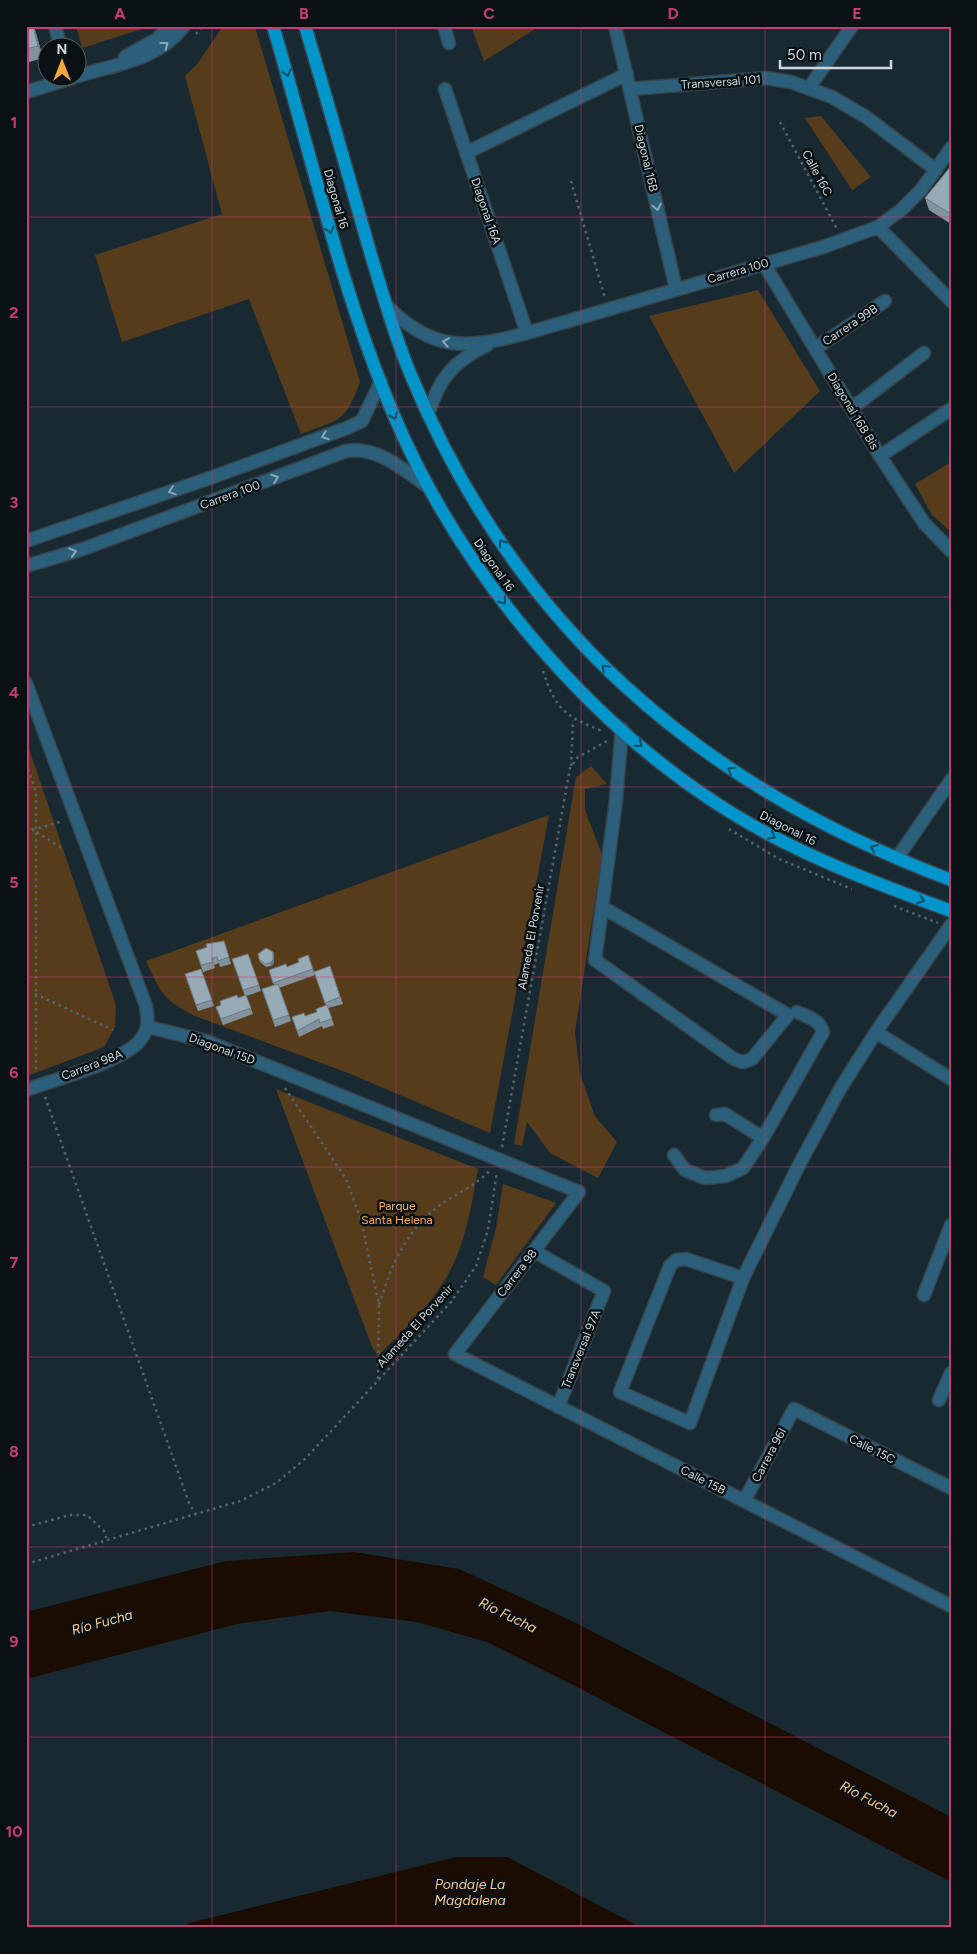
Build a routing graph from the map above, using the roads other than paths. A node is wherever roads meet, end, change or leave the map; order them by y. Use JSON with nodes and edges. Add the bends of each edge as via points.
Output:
{"nodes":[{"id":1,"x":169,"y":26,"type":"edge"},
{"id":2,"x":184,"y":26,"type":"edge"},
{"id":3,"x":273,"y":26,"type":"edge"},
{"id":4,"x":305,"y":26,"type":"edge"},
{"id":5,"x":444,"y":26,"type":"edge"},
{"id":6,"x":615,"y":26,"type":"edge"},
{"id":7,"x":852,"y":26,"type":"edge"},
{"id":8,"x":449,"y":43,"type":"dead end"},
{"id":9,"x":107,"y":66,"type":"junction"},
{"id":10,"x":88,"y":72,"type":"edge"},
{"id":11,"x":627,"y":74,"type":"junction"},
{"id":12,"x":38,"y":88,"type":"edge"},
{"id":13,"x":809,"y":88,"type":"junction"},
{"id":14,"x":446,"y":89,"type":"dead end"},
{"id":15,"x":630,"y":89,"type":"junction"},
{"id":16,"x":26,"y":92,"type":"edge"},
{"id":17,"x":951,"y":148,"type":"edge"},
{"id":18,"x":466,"y":153,"type":"junction"},
{"id":19,"x":936,"y":170,"type":"junction"},
{"id":20,"x":878,"y":227,"type":"junction"},
{"id":21,"x":764,"y":264,"type":"junction"},
{"id":22,"x":676,"y":289,"type":"junction"},
{"id":23,"x":885,"y":301,"type":"dead end"},
{"id":24,"x":951,"y":301,"type":"edge"},
{"id":25,"x":387,"y":306,"type":"junction"},
{"id":26,"x":527,"y":333,"type":"junction"},
{"id":27,"x":494,"y":342,"type":"junction"},
{"id":28,"x":816,"y":348,"type":"junction"},
{"id":29,"x":924,"y":353,"type":"dead end"},
{"id":30,"x":381,"y":381,"type":"junction"},
{"id":31,"x":852,"y":408,"type":"junction"},
{"id":32,"x":951,"y":409,"type":"edge"},
{"id":33,"x":428,"y":415,"type":"junction"},
{"id":34,"x":880,"y":456,"type":"junction"},
{"id":35,"x":210,"y":478,"type":"junction"},
{"id":36,"x":427,"y":486,"type":"junction"},
{"id":37,"x":218,"y":499,"type":"junction"},
{"id":38,"x":26,"y":541,"type":"edge"},
{"id":39,"x":951,"y":551,"type":"edge"},
{"id":40,"x":26,"y":566,"type":"edge"},
{"id":41,"x":26,"y":683,"type":"edge"},
{"id":42,"x":617,"y":734,"type":"junction"},
{"id":43,"x":951,"y":780,"type":"edge"},
{"id":44,"x":897,"y":858,"type":"junction"},
{"id":45,"x":951,"y":880,"type":"edge"},
{"id":46,"x":602,"y":907,"type":"junction"},
{"id":47,"x":951,"y":911,"type":"edge"},
{"id":48,"x":951,"y":925,"type":"edge"},
{"id":49,"x":797,"y":1012,"type":"dead end"},
{"id":50,"x":148,"y":1027,"type":"junction"},
{"id":51,"x":876,"y":1032,"type":"junction"},
{"id":52,"x":951,"y":1079,"type":"edge"},
{"id":53,"x":26,"y":1090,"type":"edge"},
{"id":54,"x":716,"y":1115,"type":"dead end"},
{"id":55,"x":763,"y":1138,"type":"junction"},
{"id":56,"x":674,"y":1155,"type":"dead end"},
{"id":57,"x":579,"y":1192,"type":"joint"},
{"id":58,"x":951,"y":1225,"type":"edge"},
{"id":59,"x":534,"y":1251,"type":"junction"},
{"id":60,"x":742,"y":1278,"type":"junction"},
{"id":61,"x":924,"y":1295,"type":"dead end"},
{"id":62,"x":455,"y":1354,"type":"joint"},
{"id":63,"x":951,"y":1373,"type":"edge"},
{"id":64,"x":939,"y":1400,"type":"dead end"},
{"id":65,"x":558,"y":1407,"type":"junction"},
{"id":66,"x":794,"y":1409,"type":"joint"},
{"id":67,"x":951,"y":1488,"type":"edge"},
{"id":68,"x":744,"y":1502,"type":"junction"},
{"id":69,"x":951,"y":1606,"type":"edge"}],
"edges":[{"from":1,"to":9,"type":"street","via":[[157,39]]},
{"from":9,"to":2,"type":"street","one_way":true,"via":[[155,52]]},
{"from":3,"to":30,"type":"main road","name":"Diagonal 16","one_way":true,"via":[[331,231]]},
{"from":4,"to":25,"type":"main road","name":"Diagonal 16"},
{"from":5,"to":8,"type":"street"},
{"from":6,"to":11,"type":"street","name":"Diagonal 16B"},
{"from":7,"to":13,"type":"street"},
{"from":9,"to":10,"type":"street"},
{"from":11,"to":15,"type":"street","name":"Diagonal 16B"},
{"from":11,"to":18,"type":"street"},
{"from":12,"to":16,"type":"street"},
{"from":13,"to":15,"type":"street","name":"Transversal 101","via":[[766,78]]},
{"from":13,"to":19,"type":"street","name":"Transversal 101","via":[[866,117]]},
{"from":14,"to":18,"type":"street","name":"Diagonal 16A"},
{"from":15,"to":22,"type":"street","name":"Diagonal 16B","one_way":true},
{"from":17,"to":19,"type":"street","name":"Carrera 100"},
{"from":18,"to":26,"type":"street","name":"Diagonal 16A"},
{"from":19,"to":20,"type":"street","name":"Carrera 100","via":[[925,193]]},
{"from":20,"to":21,"type":"street","name":"Carrera 100"},
{"from":20,"to":24,"type":"street"},
{"from":21,"to":22,"type":"street","name":"Carrera 100"},
{"from":21,"to":28,"type":"street","name":"Diagonal 16B Bis"},
{"from":22,"to":26,"type":"street","name":"Carrera 100"},
{"from":23,"to":28,"type":"street","name":"Carrera 99B"},
{"from":27,"to":25,"type":"street","name":"Carrera 100","one_way":true,"via":[[460,345],[440,341],[403,323]]},
{"from":25,"to":33,"type":"main road","name":"Diagonal 16","via":[[409,372]]},
{"from":26,"to":27,"type":"street","name":"Carrera 100"},
{"from":27,"to":33,"type":"street","name":"Carrera 100","via":[[468,355],[442,379]]},
{"from":28,"to":31,"type":"street","name":"Diagonal 16B Bis"},
{"from":29,"to":31,"type":"street"},
{"from":30,"to":35,"type":"street","name":"Carrera 100","one_way":true,"via":[[362,421]]},
{"from":30,"to":36,"type":"main road","name":"Diagonal 16","one_way":true},
{"from":31,"to":34,"type":"street","name":"Diagonal 16B Bis"},
{"from":32,"to":34,"type":"street"},
{"from":44,"to":33,"type":"main road","name":"Diagonal 16","one_way":true,"via":[[786,804],[720,763],[650,710],[605,668],[562,622],[519,567],[464,485]]},
{"from":34,"to":39,"type":"street","name":"Diagonal 16B Bis","via":[[924,523]]},
{"from":35,"to":37,"type":"street"},
{"from":35,"to":38,"type":"street","name":"Carrera 100","one_way":true},
{"from":37,"to":36,"type":"street","name":"Carrera 100","one_way":true,"via":[[359,449],[381,455]]},
{"from":36,"to":42,"type":"main road","name":"Diagonal 16","one_way":true,"via":[[473,559],[529,634]]},
{"from":40,"to":37,"type":"street","name":"Carrera 100","one_way":true,"via":[[83,550]]},
{"from":41,"to":50,"type":"street","via":[[146,1006]]},
{"from":42,"to":46,"type":"street","via":[[616,800]]},
{"from":42,"to":47,"type":"main road","name":"Diagonal 16","one_way":true,"via":[[758,828],[853,874]]},
{"from":43,"to":44,"type":"street"},
{"from":44,"to":45,"type":"main road","name":"Diagonal 16"},
{"from":46,"to":46,"type":"street","via":[[595,960],[734,1059],[743,1062],[752,1059],[788,1015]]},
{"from":48,"to":51,"type":"street"},
{"from":49,"to":55,"type":"street","via":[[817,1021],[823,1032]]},
{"from":50,"to":53,"type":"street","name":"Carrera 98A","via":[[141,1040],[124,1054]]},
{"from":50,"to":57,"type":"street","name":"Diagonal 15D","via":[[206,1041]]},
{"from":51,"to":52,"type":"street"},
{"from":51,"to":60,"type":"street","via":[[831,1105]]},
{"from":54,"to":55,"type":"street","via":[[725,1114]]},
{"from":55,"to":56,"type":"street","via":[[743,1168],[726,1176],[705,1178],[685,1170]]},
{"from":57,"to":59,"type":"street","name":"Carrera 98"},
{"from":58,"to":61,"type":"street"},
{"from":59,"to":62,"type":"street","name":"Carrera 98"},
{"from":59,"to":65,"type":"street","name":"Transversal 97A","via":[[604,1291]]},
{"from":60,"to":60,"type":"street","via":[[690,1423],[620,1392],[670,1266],[676,1260],[686,1259]]},
{"from":62,"to":65,"type":"street","name":"Calle 15B"},
{"from":63,"to":64,"type":"street"},
{"from":65,"to":68,"type":"street","name":"Calle 15B"},
{"from":66,"to":67,"type":"street","name":"Calle 15C"},
{"from":66,"to":68,"type":"street","name":"Carrera 96I"},
{"from":68,"to":69,"type":"street","name":"Calle 15B"}]}
